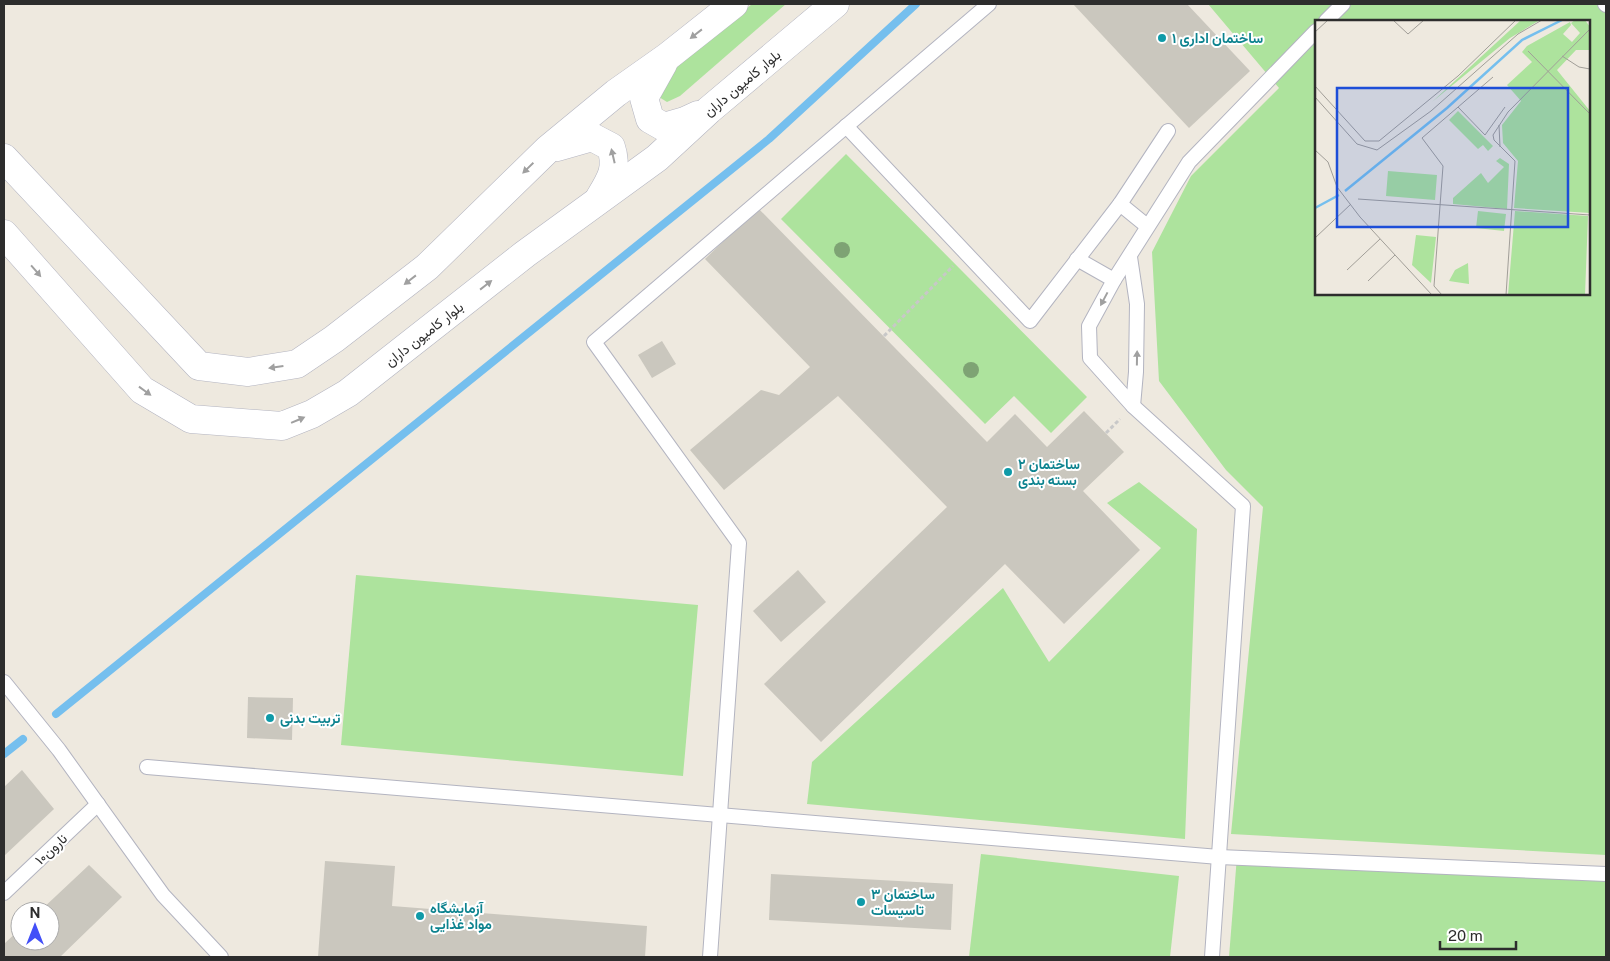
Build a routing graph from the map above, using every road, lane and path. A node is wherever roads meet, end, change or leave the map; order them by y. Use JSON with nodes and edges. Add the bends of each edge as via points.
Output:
{"nodes":[{"id":1,"x":734,"y":4,"type":"edge"},
{"id":2,"x":835,"y":4,"type":"edge"},
{"id":3,"x":989,"y":4,"type":"edge"},
{"id":4,"x":1343,"y":4,"type":"edge"},
{"id":5,"x":1327,"y":20,"type":"edge"},
{"id":6,"x":1315,"y":32,"type":"edge"},
{"id":7,"x":667,"y":56,"type":"junction"},
{"id":8,"x":708,"y":110,"type":"junction"},
{"id":9,"x":846,"y":126,"type":"junction"},
{"id":10,"x":1168,"y":131,"type":"dead end"},
{"id":11,"x":548,"y":149,"type":"junction"},
{"id":12,"x":4,"y":158,"type":"edge"},
{"id":13,"x":598,"y":200,"type":"junction"},
{"id":14,"x":1120,"y":204,"type":"junction"},
{"id":15,"x":1147,"y":226,"type":"junction"},
{"id":16,"x":4,"y":234,"type":"edge"},
{"id":17,"x":966,"y":254,"type":"junction"},
{"id":18,"x":1130,"y":257,"type":"junction"},
{"id":19,"x":1077,"y":259,"type":"junction"},
{"id":20,"x":1114,"y":280,"type":"junction"},
{"id":21,"x":884,"y":336,"type":"dead end"},
{"id":22,"x":1133,"y":406,"type":"junction"},
{"id":23,"x":4,"y":682,"type":"edge"},
{"id":24,"x":147,"y":767,"type":"dead end"},
{"id":25,"x":98,"y":804,"type":"junction"},
{"id":26,"x":720,"y":816,"type":"junction"},
{"id":27,"x":1219,"y":857,"type":"junction"},
{"id":28,"x":1606,"y":874,"type":"edge"},
{"id":29,"x":4,"y":893,"type":"edge"},
{"id":30,"x":221,"y":957,"type":"edge"},
{"id":31,"x":710,"y":957,"type":"edge"},
{"id":32,"x":1212,"y":957,"type":"edge"}],
"edges":[{"from":1,"to":7,"type":"main road","one_way":true},
{"from":2,"to":8,"type":"main road","name":"بلوار کامیون داران"},
{"from":3,"to":9,"type":"lane"},
{"from":4,"to":5,"type":"lane"},
{"from":6,"to":15,"type":"lane","via":[[1189,162]]},
{"from":7,"to":8,"type":"main road","via":[[644,98],[650,118],[664,127],[685,122]]},
{"from":7,"to":11,"type":"main road"},
{"from":8,"to":13,"type":"main road","name":"بلوار کامیون داران","via":[[657,158]]},
{"from":9,"to":17,"type":"lane"},
{"from":9,"to":26,"type":"lane","via":[[594,342],[739,543]]},
{"from":10,"to":14,"type":"lane"},
{"from":11,"to":12,"type":"main road","one_way":true,"via":[[427,267],[334,339],[297,364],[248,372],[199,366]]},
{"from":13,"to":11,"type":"main road","one_way":true,"via":[[613,175],[616,161],[611,147],[592,137]]},
{"from":16,"to":13,"type":"main road","name":"بلوار کامیون داران","one_way":true,"via":[[142,390],[191,419],[282,426],[312,414],[348,393]]},
{"from":14,"to":15,"type":"lane"},
{"from":14,"to":19,"type":"lane"},
{"from":15,"to":18,"type":"lane"},
{"from":17,"to":19,"type":"lane","via":[[1030,321]]},
{"from":17,"to":21,"type":"path"},
{"from":18,"to":20,"type":"lane"},
{"from":22,"to":18,"type":"lane","one_way":true,"via":[[1137,304]]},
{"from":19,"to":20,"type":"lane"},
{"from":20,"to":22,"type":"lane","one_way":true,"via":[[1089,326],[1090,358]]},
{"from":22,"to":27,"type":"lane","via":[[1243,506]]},
{"from":23,"to":25,"type":"lane"},
{"from":24,"to":26,"type":"lane"},
{"from":25,"to":29,"type":"lane","name":"نارون۱۰"},
{"from":25,"to":30,"type":"lane","via":[[163,895]]},
{"from":26,"to":27,"type":"lane"},
{"from":26,"to":31,"type":"lane"},
{"from":27,"to":28,"type":"lane"},
{"from":27,"to":32,"type":"lane"}]}
